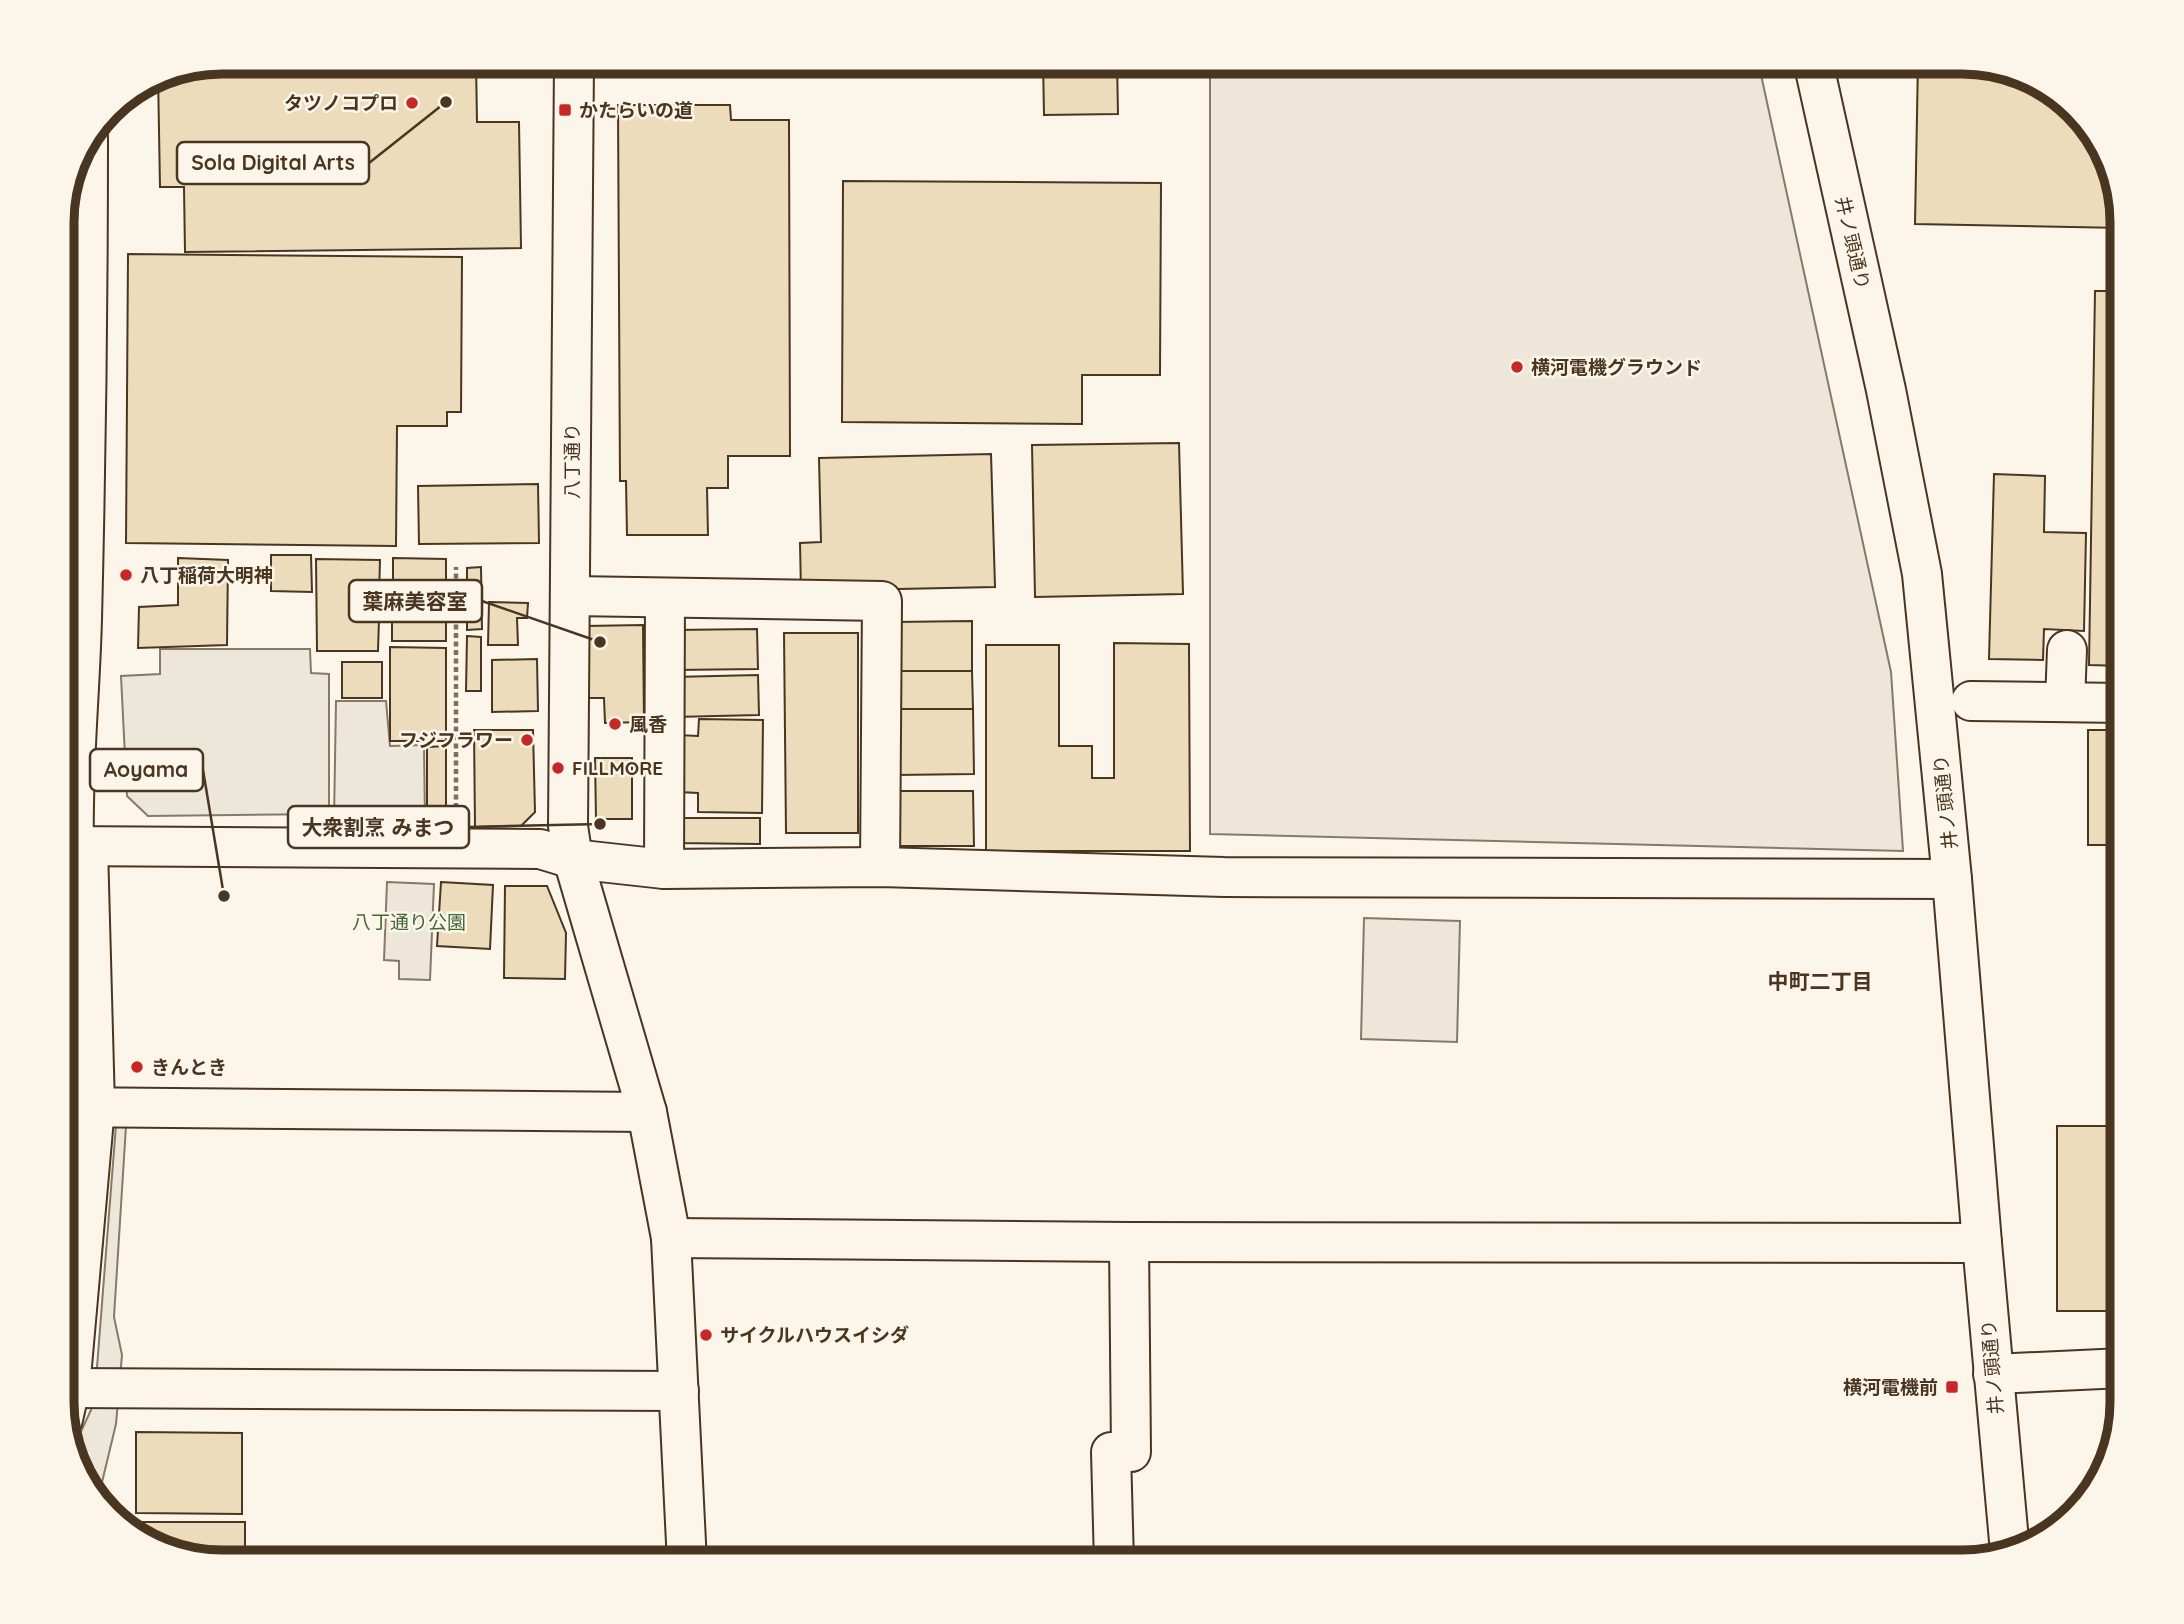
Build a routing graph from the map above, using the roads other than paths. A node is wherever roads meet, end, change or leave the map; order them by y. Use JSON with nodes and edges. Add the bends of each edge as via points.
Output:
{"nodes":[{"id":1,"x":574,"y":74,"type":"edge"},
{"id":2,"x":1815,"y":74,"type":"edge"},
{"id":3,"x":87,"y":161,"type":"edge"},
{"id":4,"x":75,"y":385,"type":"edge"},
{"id":5,"x":74,"y":465,"type":"edge"},
{"id":6,"x":572,"y":596,"type":"junction"},
{"id":7,"x":665,"y":599,"type":"junction"},
{"id":8,"x":2067,"y":650,"type":"dead end"},
{"id":9,"x":1971,"y":701,"type":"dead end"},
{"id":10,"x":2065,"y":702,"type":"junction"},
{"id":11,"x":2110,"y":703,"type":"edge"},
{"id":12,"x":74,"y":822,"type":"edge"},
{"id":13,"x":75,"y":847,"type":"edge"},
{"id":14,"x":573,"y":859,"type":"junction"},
{"id":15,"x":880,"y":867,"type":"junction"},
{"id":16,"x":664,"y":869,"type":"junction"},
{"id":17,"x":1952,"y":878,"type":"junction"},
{"id":18,"x":78,"y":1107,"type":"edge"},
{"id":19,"x":647,"y":1112,"type":"junction"},
{"id":20,"x":74,"y":1215,"type":"edge"},
{"id":21,"x":671,"y":1238,"type":"junction"},
{"id":22,"x":1129,"y":1242,"type":"junction"},
{"id":23,"x":1982,"y":1243,"type":"junction"},
{"id":24,"x":2110,"y":1369,"type":"edge"},
{"id":25,"x":1993,"y":1374,"type":"junction"},
{"id":26,"x":679,"y":1391,"type":"junction"},
{"id":27,"x":74,"y":1404,"type":"edge"},
{"id":28,"x":2009,"y":1543,"type":"edge"},
{"id":29,"x":686,"y":1550,"type":"edge"},
{"id":30,"x":1114,"y":1550,"type":"edge"}],
"edges":[{"from":1,"to":6,"type":"street","name":"八丁通り"},
{"from":2,"to":17,"type":"street","name":"井ノ頭通り","via":[[1922,574]]},
{"from":3,"to":4,"type":"street"},
{"from":4,"to":5,"type":"street"},
{"from":6,"to":7,"type":"street"},
{"from":6,"to":14,"type":"street","name":"八丁通り","via":[[568,826]]},
{"from":7,"to":15,"type":"street","via":[[882,601]]},
{"from":7,"to":16,"type":"street"},
{"from":8,"to":10,"type":"street"},
{"from":9,"to":10,"type":"street"},
{"from":10,"to":11,"type":"street"},
{"from":12,"to":13,"type":"street"},
{"from":13,"to":14,"type":"street","via":[[540,849]]},
{"from":13,"to":18,"type":"street"},
{"from":14,"to":16,"type":"street"},
{"from":14,"to":19,"type":"street","name":"八丁通り"},
{"from":15,"to":16,"type":"street"},
{"from":15,"to":17,"type":"street","via":[[1224,877]]},
{"from":17,"to":23,"type":"street","name":"井ノ頭通り"},
{"from":18,"to":19,"type":"street"},
{"from":18,"to":20,"type":"street"},
{"from":19,"to":21,"type":"street","name":"八丁通り"},
{"from":21,"to":22,"type":"street"},
{"from":21,"to":26,"type":"street","name":"八丁通り"},
{"from":22,"to":23,"type":"street"},
{"from":22,"to":30,"type":"street","via":[[1131,1451],[1111,1452]]},
{"from":23,"to":25,"type":"street","name":"井ノ頭通り"},
{"from":24,"to":25,"type":"street"},
{"from":25,"to":28,"type":"street","name":"井ノ頭通り"},
{"from":26,"to":27,"type":"street"},
{"from":26,"to":29,"type":"street","name":"八丁通り"}]}
